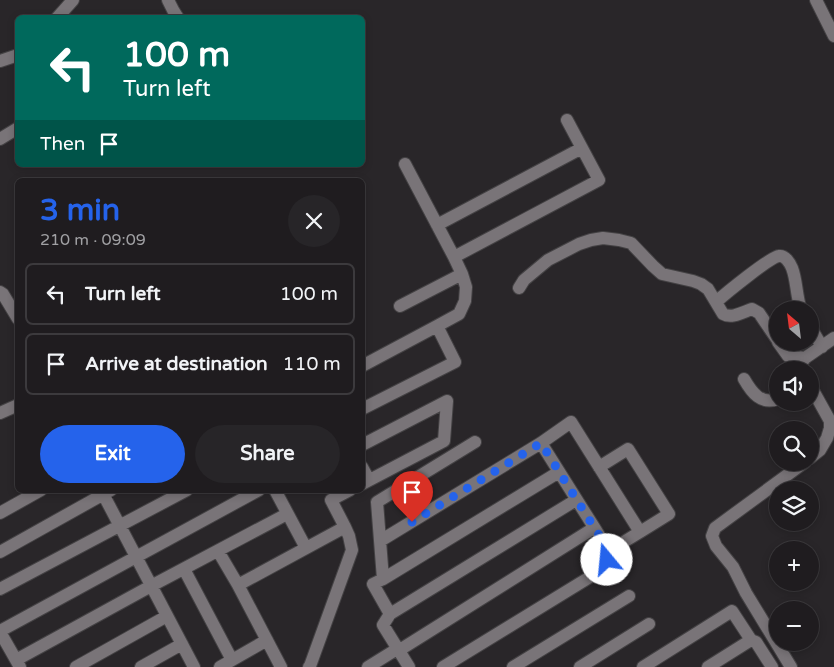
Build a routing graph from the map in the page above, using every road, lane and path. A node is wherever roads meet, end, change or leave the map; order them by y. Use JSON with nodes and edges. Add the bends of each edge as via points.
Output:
{"nodes":[{"id":1,"x":74,"y":0,"type":"edge"},
{"id":2,"x":168,"y":0,"type":"edge"},
{"id":3,"x":834,"y":5,"type":"edge"},
{"id":4,"x":819,"y":6,"type":"edge"},
{"id":5,"x":60,"y":15,"type":"edge"},
{"id":6,"x":175,"y":15,"type":"edge"},
{"id":7,"x":834,"y":36,"type":"edge"},
{"id":8,"x":15,"y":56,"type":"edge"},
{"id":9,"x":0,"y":61,"type":"edge"},
{"id":10,"x":567,"y":120,"type":"dead end"},
{"id":11,"x":582,"y":148,"type":"junction"},
{"id":12,"x":405,"y":164,"type":"dead end"},
{"id":13,"x":438,"y":225,"type":"junction"},
{"id":14,"x":454,"y":257,"type":"junction"},
{"id":15,"x":462,"y":274,"type":"junction"},
{"id":16,"x":519,"y":288,"type":"dead end"},
{"id":17,"x":0,"y":292,"type":"edge"},
{"id":18,"x":798,"y":301,"type":"edge"},
{"id":19,"x":716,"y":302,"type":"junction"},
{"id":20,"x":400,"y":306,"type":"dead end"},
{"id":21,"x":15,"y":314,"type":"edge"},
{"id":22,"x":438,"y":326,"type":"junction"},
{"id":23,"x":769,"y":328,"type":"edge"},
{"id":24,"x":834,"y":338,"type":"edge"},
{"id":25,"x":819,"y":342,"type":"edge"},
{"id":26,"x":822,"y":347,"type":"junction"},
{"id":27,"x":784,"y":351,"type":"edge"},
{"id":28,"x":798,"y":361,"type":"edge"},
{"id":29,"x":807,"y":361,"type":"edge"},
{"id":30,"x":365,"y":364,"type":"edge"},
{"id":31,"x":744,"y":379,"type":"dead end"},
{"id":32,"x":769,"y":401,"type":"edge"},
{"id":33,"x":819,"y":401,"type":"edge"},
{"id":34,"x":15,"y":406,"type":"edge"},
{"id":35,"x":365,"y":407,"type":"edge"},
{"id":36,"x":0,"y":413,"type":"edge"},
{"id":37,"x":475,"y":442,"type":"dead end"},
{"id":38,"x":365,"y":443,"type":"edge"},
{"id":39,"x":541,"y":443,"type":"junction"},
{"id":40,"x":819,"y":451,"type":"edge"},
{"id":41,"x":599,"y":467,"type":"junction"},
{"id":42,"x":793,"y":471,"type":"edge"},
{"id":43,"x":559,"y":472,"type":"junction"},
{"id":44,"x":366,"y":482,"type":"edge"},
{"id":45,"x":36,"y":493,"type":"edge"},
{"id":46,"x":102,"y":493,"type":"edge"},
{"id":47,"x":106,"y":493,"type":"edge"},
{"id":48,"x":181,"y":493,"type":"edge"},
{"id":49,"x":253,"y":493,"type":"edge"},
{"id":50,"x":277,"y":493,"type":"edge"},
{"id":51,"x":328,"y":495,"type":"edge"},
{"id":52,"x":576,"y":500,"type":"junction"},
{"id":53,"x":0,"y":513,"type":"edge"},
{"id":54,"x":288,"y":514,"type":"junction"},
{"id":55,"x":120,"y":525,"type":"junction"},
{"id":56,"x":345,"y":527,"type":"junction"},
{"id":57,"x":594,"y":528,"type":"junction"},
{"id":58,"x":640,"y":532,"type":"junction"},
{"id":59,"x":380,"y":541,"type":"junction"},
{"id":60,"x":306,"y":548,"type":"junction"},
{"id":61,"x":218,"y":551,"type":"junction"},
{"id":62,"x":609,"y":551,"type":"junction"},
{"id":63,"x":0,"y":552,"type":"edge"},
{"id":64,"x":136,"y":556,"type":"junction"},
{"id":65,"x":184,"y":568,"type":"junction"},
{"id":66,"x":382,"y":579,"type":"junction"},
{"id":67,"x":238,"y":585,"type":"junction"},
{"id":68,"x":151,"y":586,"type":"junction"},
{"id":69,"x":0,"y":589,"type":"edge"},
{"id":70,"x":629,"y":596,"type":"dead end"},
{"id":71,"x":390,"y":614,"type":"junction"},
{"id":72,"x":167,"y":616,"type":"junction"},
{"id":73,"x":649,"y":624,"type":"dead end"},
{"id":74,"x":0,"y":632,"type":"edge"},
{"id":75,"x":267,"y":640,"type":"junction"},
{"id":76,"x":751,"y":640,"type":"junction"},
{"id":77,"x":182,"y":644,"type":"junction"},
{"id":78,"x":398,"y":650,"type":"junction"},
{"id":79,"x":232,"y":660,"type":"junction"},
{"id":80,"x":532,"y":662,"type":"edge"},
{"id":81,"x":18,"y":664,"type":"edge"},
{"id":82,"x":76,"y":667,"type":"edge"},
{"id":83,"x":141,"y":667,"type":"edge"},
{"id":84,"x":194,"y":667,"type":"edge"},
{"id":85,"x":220,"y":667,"type":"edge"},
{"id":86,"x":281,"y":667,"type":"edge"},
{"id":87,"x":309,"y":667,"type":"edge"},
{"id":88,"x":368,"y":667,"type":"edge"},
{"id":89,"x":409,"y":667,"type":"edge"},
{"id":90,"x":444,"y":667,"type":"edge"},
{"id":91,"x":513,"y":667,"type":"edge"},
{"id":92,"x":580,"y":667,"type":"edge"},
{"id":93,"x":644,"y":667,"type":"edge"},
{"id":94,"x":708,"y":667,"type":"edge"},
{"id":95,"x":772,"y":667,"type":"edge"},
{"id":96,"x":791,"y":667,"type":"edge"}],
"edges":[{"from":1,"to":5,"type":"street"},
{"from":2,"to":6,"type":"street"},
{"from":3,"to":4,"type":"street"},
{"from":4,"to":7,"type":"street"},
{"from":8,"to":9,"type":"street"},
{"from":10,"to":11,"type":"street"},
{"from":11,"to":13,"type":"street"},
{"from":11,"to":14,"type":"street","via":[[598,180]]},
{"from":12,"to":13,"type":"street"},
{"from":13,"to":14,"type":"street"},
{"from":14,"to":15,"type":"street"},
{"from":15,"to":20,"type":"street"},
{"from":15,"to":22,"type":"street","via":[[466,287],[465,301],[459,314]]},
{"from":16,"to":19,"type":"street","via":[[548,260],[585,242],[603,238],[631,243],[662,274],[701,284]]},
{"from":17,"to":21,"type":"street"},
{"from":18,"to":19,"type":"street","via":[[792,268],[781,256],[760,267]]},
{"from":19,"to":23,"type":"street","via":[[723,314],[730,316],[755,310]]},
{"from":22,"to":30,"type":"street"},
{"from":22,"to":35,"type":"street","via":[[455,362]]},
{"from":24,"to":26,"type":"street"},
{"from":25,"to":26,"type":"street"},
{"from":26,"to":29,"type":"street"},
{"from":27,"to":28,"type":"street"},
{"from":31,"to":32,"type":"street","via":[[749,389]]},
{"from":33,"to":40,"type":"street","via":[[830,421],[830,428]]},
{"from":34,"to":36,"type":"street"},
{"from":37,"to":59,"type":"street","via":[[377,502]]},
{"from":38,"to":44,"type":"street","via":[[447,401],[444,441]]},
{"from":39,"to":41,"type":"street","via":[[571,422]]},
{"from":39,"to":43,"type":"street"},
{"from":39,"to":59,"type":"street"},
{"from":41,"to":58,"type":"street"},
{"from":41,"to":58,"type":"street","via":[[628,449],[664,506],[669,514]]},
{"from":42,"to":96,"type":"street","via":[[715,528],[712,536]]},
{"from":43,"to":52,"type":"street"},
{"from":43,"to":66,"type":"street"},
{"from":45,"to":53,"type":"street"},
{"from":46,"to":63,"type":"street"},
{"from":47,"to":55,"type":"street"},
{"from":48,"to":55,"type":"street"},
{"from":49,"to":64,"type":"street"},
{"from":50,"to":54,"type":"street"},
{"from":51,"to":56,"type":"street"},
{"from":52,"to":57,"type":"street"},
{"from":52,"to":71,"type":"street"},
{"from":54,"to":60,"type":"street"},
{"from":54,"to":61,"type":"street"},
{"from":55,"to":64,"type":"street"},
{"from":55,"to":69,"type":"street"},
{"from":56,"to":60,"type":"street"},
{"from":56,"to":87,"type":"street","via":[[352,550]]},
{"from":57,"to":62,"type":"street"},
{"from":57,"to":78,"type":"street"},
{"from":58,"to":62,"type":"street"},
{"from":59,"to":66,"type":"street"},
{"from":60,"to":67,"type":"street"},
{"from":61,"to":65,"type":"street"},
{"from":61,"to":67,"type":"street"},
{"from":62,"to":90,"type":"street","via":[[603,569]]},
{"from":64,"to":68,"type":"street"},
{"from":64,"to":74,"type":"street"},
{"from":65,"to":68,"type":"street"},
{"from":65,"to":79,"type":"street"},
{"from":66,"to":71,"type":"street","via":[[373,584]]},
{"from":67,"to":75,"type":"street"},
{"from":68,"to":72,"type":"street"},
{"from":68,"to":81,"type":"street"},
{"from":70,"to":80,"type":"street"},
{"from":71,"to":78,"type":"street","via":[[383,626]]},
{"from":72,"to":77,"type":"street"},
{"from":72,"to":82,"type":"street"},
{"from":73,"to":92,"type":"street"},
{"from":74,"to":81,"type":"street"},
{"from":75,"to":79,"type":"street"},
{"from":75,"to":86,"type":"street"},
{"from":76,"to":93,"type":"street","via":[[732,611]]},
{"from":76,"to":94,"type":"street"},
{"from":76,"to":95,"type":"street","via":[[756,642]]},
{"from":77,"to":83,"type":"street"},
{"from":77,"to":84,"type":"street"},
{"from":78,"to":88,"type":"street"},
{"from":78,"to":89,"type":"street"},
{"from":79,"to":85,"type":"street"},
{"from":80,"to":91,"type":"street"}]}
